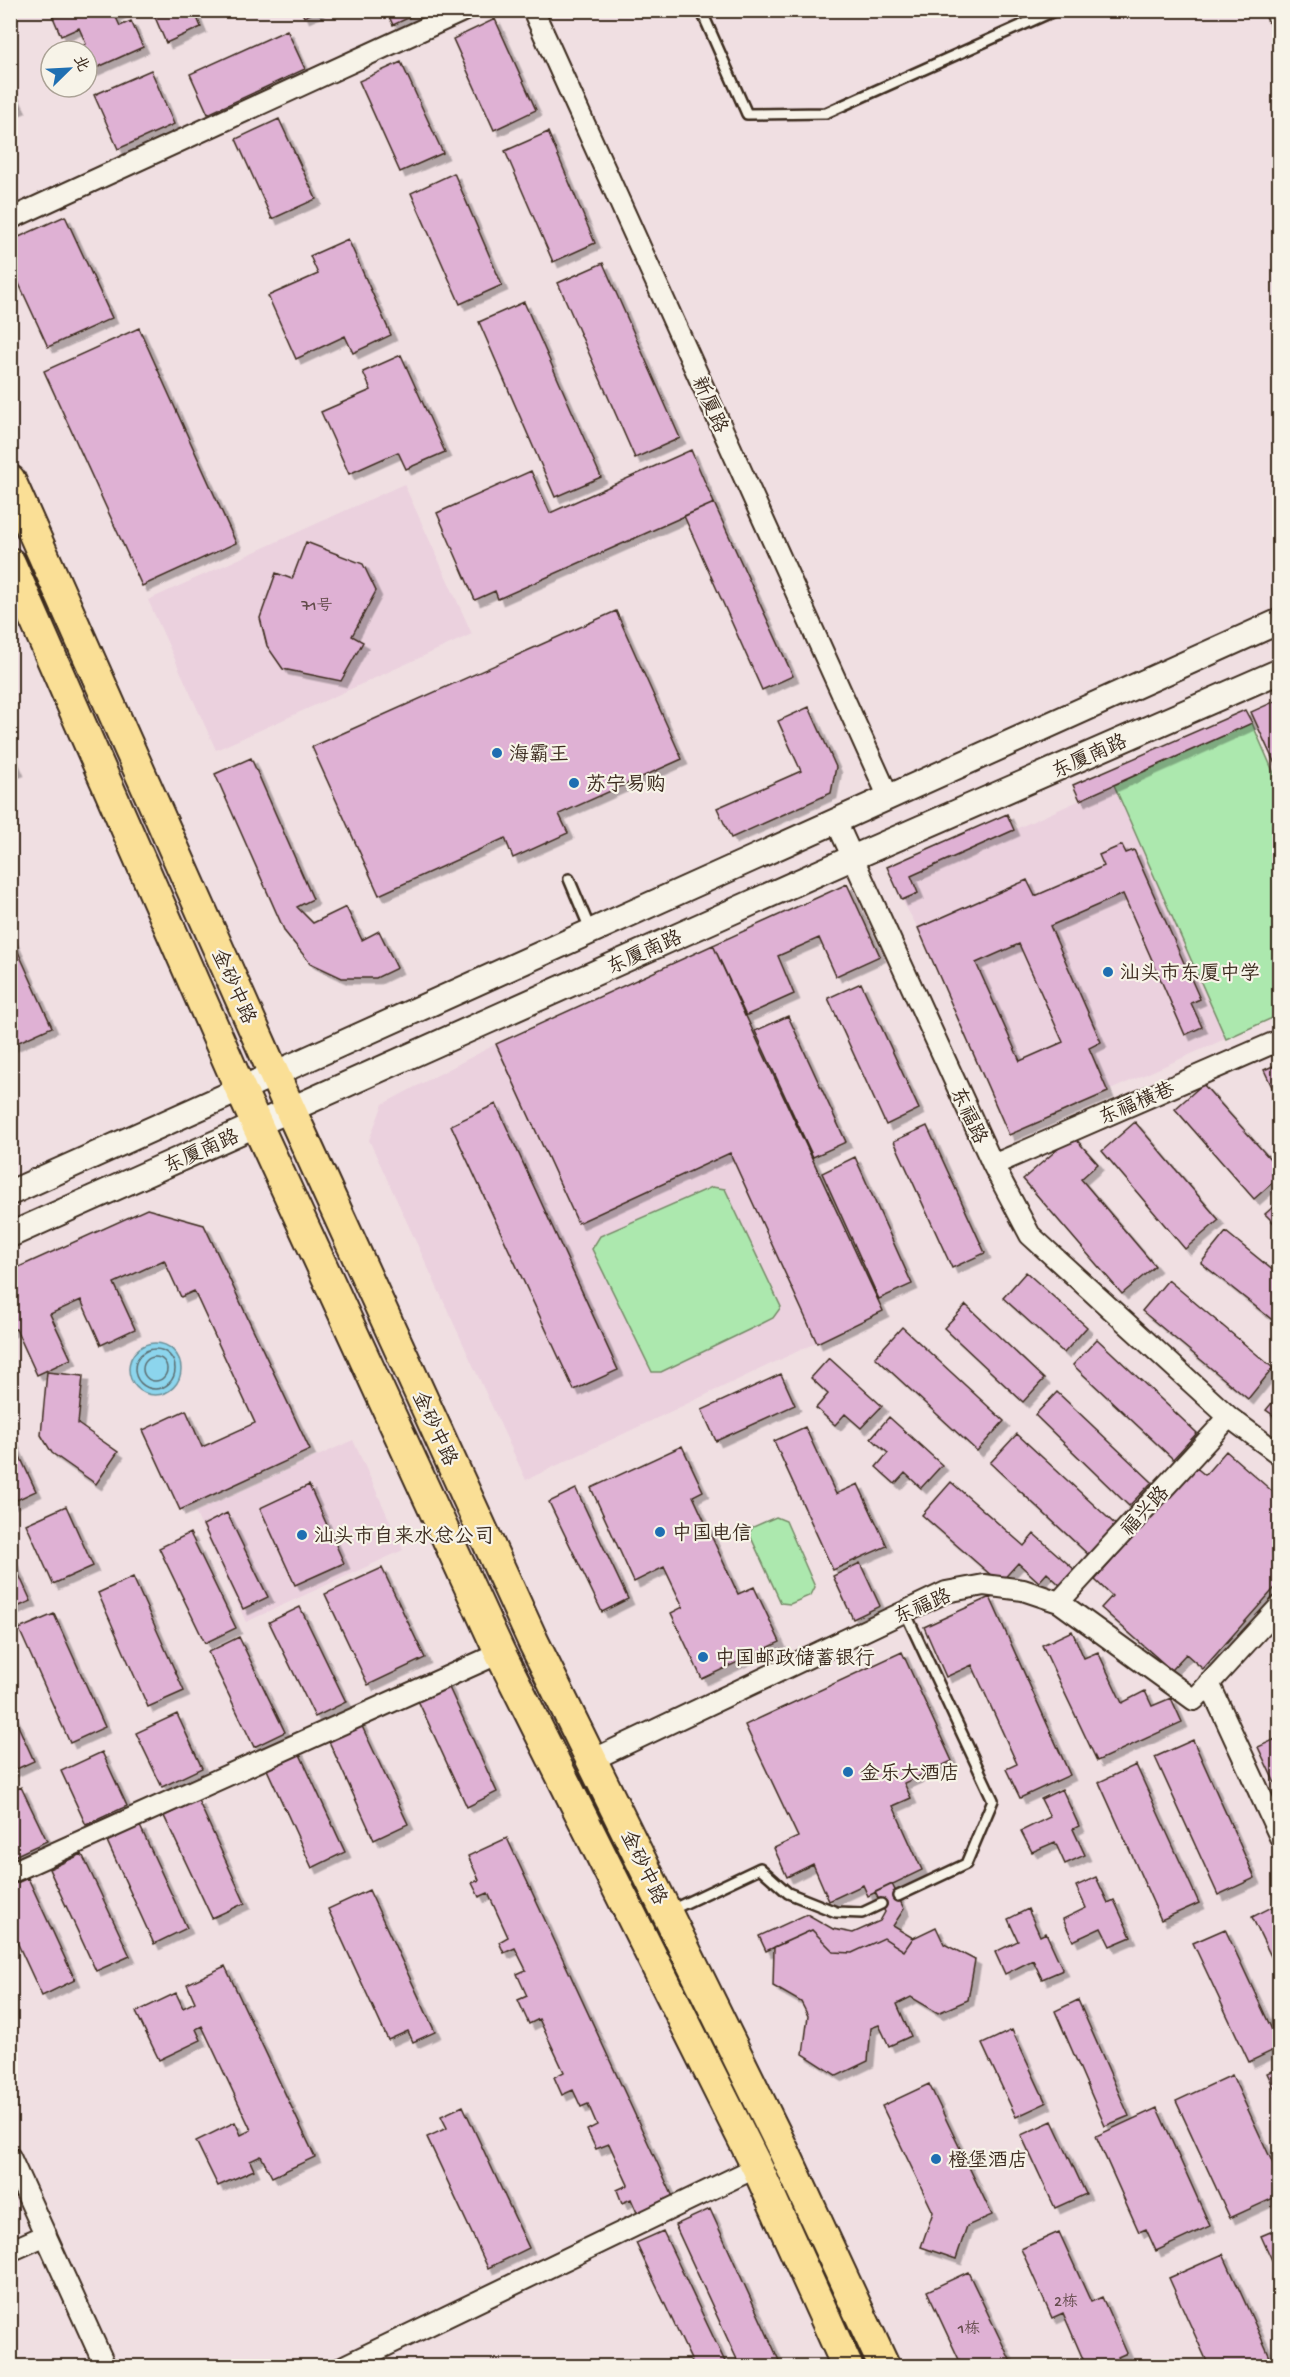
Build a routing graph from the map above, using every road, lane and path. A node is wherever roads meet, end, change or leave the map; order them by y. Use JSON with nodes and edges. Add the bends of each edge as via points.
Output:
{"nodes":[{"id":1,"x":465,"y":10,"type":"edge"},
{"id":2,"x":533,"y":10,"type":"edge"},
{"id":3,"x":701,"y":10,"type":"edge"},
{"id":4,"x":1056,"y":10,"type":"edge"},
{"id":5,"x":1277,"y":10,"type":"edge"},
{"id":6,"x":1280,"y":16,"type":"edge"},
{"id":7,"x":10,"y":219,"type":"edge"},
{"id":8,"x":10,"y":480,"type":"edge"},
{"id":9,"x":10,"y":563,"type":"edge"},
{"id":10,"x":1280,"y":621,"type":"edge"},
{"id":11,"x":1280,"y":671,"type":"edge"},
{"id":12,"x":889,"y":798,"type":"junction"},
{"id":13,"x":836,"y":821,"type":"junction"},
{"id":14,"x":852,"y":858,"type":"junction"},
{"id":15,"x":569,"y":879,"type":"dead end"},
{"id":16,"x":591,"y":932,"type":"junction"},
{"id":17,"x":1280,"y":1040,"type":"edge"},
{"id":18,"x":274,"y":1074,"type":"junction"},
{"id":19,"x":240,"y":1088,"type":"junction"},
{"id":20,"x":291,"y":1109,"type":"junction"},
{"id":21,"x":258,"y":1124,"type":"junction"},
{"id":22,"x":993,"y":1165,"type":"junction"},
{"id":23,"x":10,"y":1193,"type":"edge"},
{"id":24,"x":10,"y":1235,"type":"edge"},
{"id":25,"x":1228,"y":1417,"type":"junction"},
{"id":26,"x":1280,"y":1455,"type":"edge"},
{"id":27,"x":1059,"y":1602,"type":"junction"},
{"id":28,"x":1280,"y":1606,"type":"edge"},
{"id":29,"x":905,"y":1612,"type":"junction"},
{"id":30,"x":500,"y":1653,"type":"junction"},
{"id":31,"x":1209,"y":1683,"type":"junction"},
{"id":32,"x":592,"y":1760,"type":"junction"},
{"id":33,"x":1280,"y":1837,"type":"edge"},
{"id":34,"x":10,"y":1873,"type":"edge"},
{"id":35,"x":898,"y":1896,"type":"dead end"},
{"id":36,"x":881,"y":1904,"type":"dead end"},
{"id":37,"x":667,"y":1912,"type":"junction"},
{"id":38,"x":10,"y":2157,"type":"edge"},
{"id":39,"x":757,"y":2167,"type":"junction"},
{"id":40,"x":46,"y":2235,"type":"junction"},
{"id":41,"x":10,"y":2251,"type":"edge"},
{"id":42,"x":105,"y":2367,"type":"edge"},
{"id":43,"x":345,"y":2367,"type":"edge"},
{"id":44,"x":847,"y":2367,"type":"edge"},
{"id":45,"x":884,"y":2367,"type":"edge"}],
"edges":[{"from":1,"to":7,"type":"street"},
{"from":2,"to":12,"type":"street","name":"新厦路"},
{"from":3,"to":4,"type":"lane","via":[[747,114],[826,113]]},
{"from":5,"to":6,"type":"street"},
{"from":8,"to":18,"type":"main road","name":"金砂中路"},
{"from":9,"to":19,"type":"main road","name":"金砂中路"},
{"from":10,"to":12,"type":"street","name":"东厦南路"},
{"from":11,"to":14,"type":"street","name":"东厦南路"},
{"from":12,"to":13,"type":"street","name":"东厦南路"},
{"from":13,"to":14,"type":"street","name":"东福路"},
{"from":13,"to":16,"type":"street","name":"东厦南路"},
{"from":14,"to":20,"type":"street","name":"东厦南路"},
{"from":14,"to":22,"type":"street","name":"东福路"},
{"from":15,"to":16,"type":"lane"},
{"from":16,"to":18,"type":"street","name":"东厦南路"},
{"from":17,"to":22,"type":"street","name":"东福横巷"},
{"from":18,"to":19,"type":"street","name":"东厦南路"},
{"from":18,"to":20,"type":"main road","name":"金砂中路"},
{"from":19,"to":21,"type":"main road","name":"金砂中路"},
{"from":19,"to":23,"type":"street","name":"东厦南路"},
{"from":20,"to":21,"type":"street","name":"东厦南路"},
{"from":20,"to":32,"type":"main road","name":"金砂中路"},
{"from":21,"to":24,"type":"street","name":"东厦南路"},
{"from":21,"to":30,"type":"main road","name":"金砂中路"},
{"from":22,"to":25,"type":"street","name":"东福路","via":[[1030,1235]]},
{"from":25,"to":26,"type":"street","name":"东福路"},
{"from":25,"to":27,"type":"street","name":"福兴路"},
{"from":27,"to":29,"type":"street","name":"东福路","via":[[1023,1590],[984,1585],[946,1592]]},
{"from":27,"to":31,"type":"street","name":"东福路","via":[[1194,1700]]},
{"from":28,"to":31,"type":"street","name":"东福路"},
{"from":29,"to":32,"type":"street","name":"东福路"},
{"from":29,"to":35,"type":"lane","via":[[993,1800],[966,1864]]},
{"from":30,"to":34,"type":"street"},
{"from":30,"to":39,"type":"main road","name":"金砂中路"},
{"from":31,"to":33,"type":"street"},
{"from":32,"to":37,"type":"main road","name":"金砂中路"},
{"from":36,"to":37,"type":"lane","via":[[862,1913],[836,1912],[788,1893],[760,1868]]},
{"from":37,"to":45,"type":"main road","name":"金砂中路"},
{"from":38,"to":40,"type":"street"},
{"from":39,"to":43,"type":"street"},
{"from":39,"to":44,"type":"main road","name":"金砂中路"},
{"from":40,"to":41,"type":"street"},
{"from":40,"to":42,"type":"street"}]}
